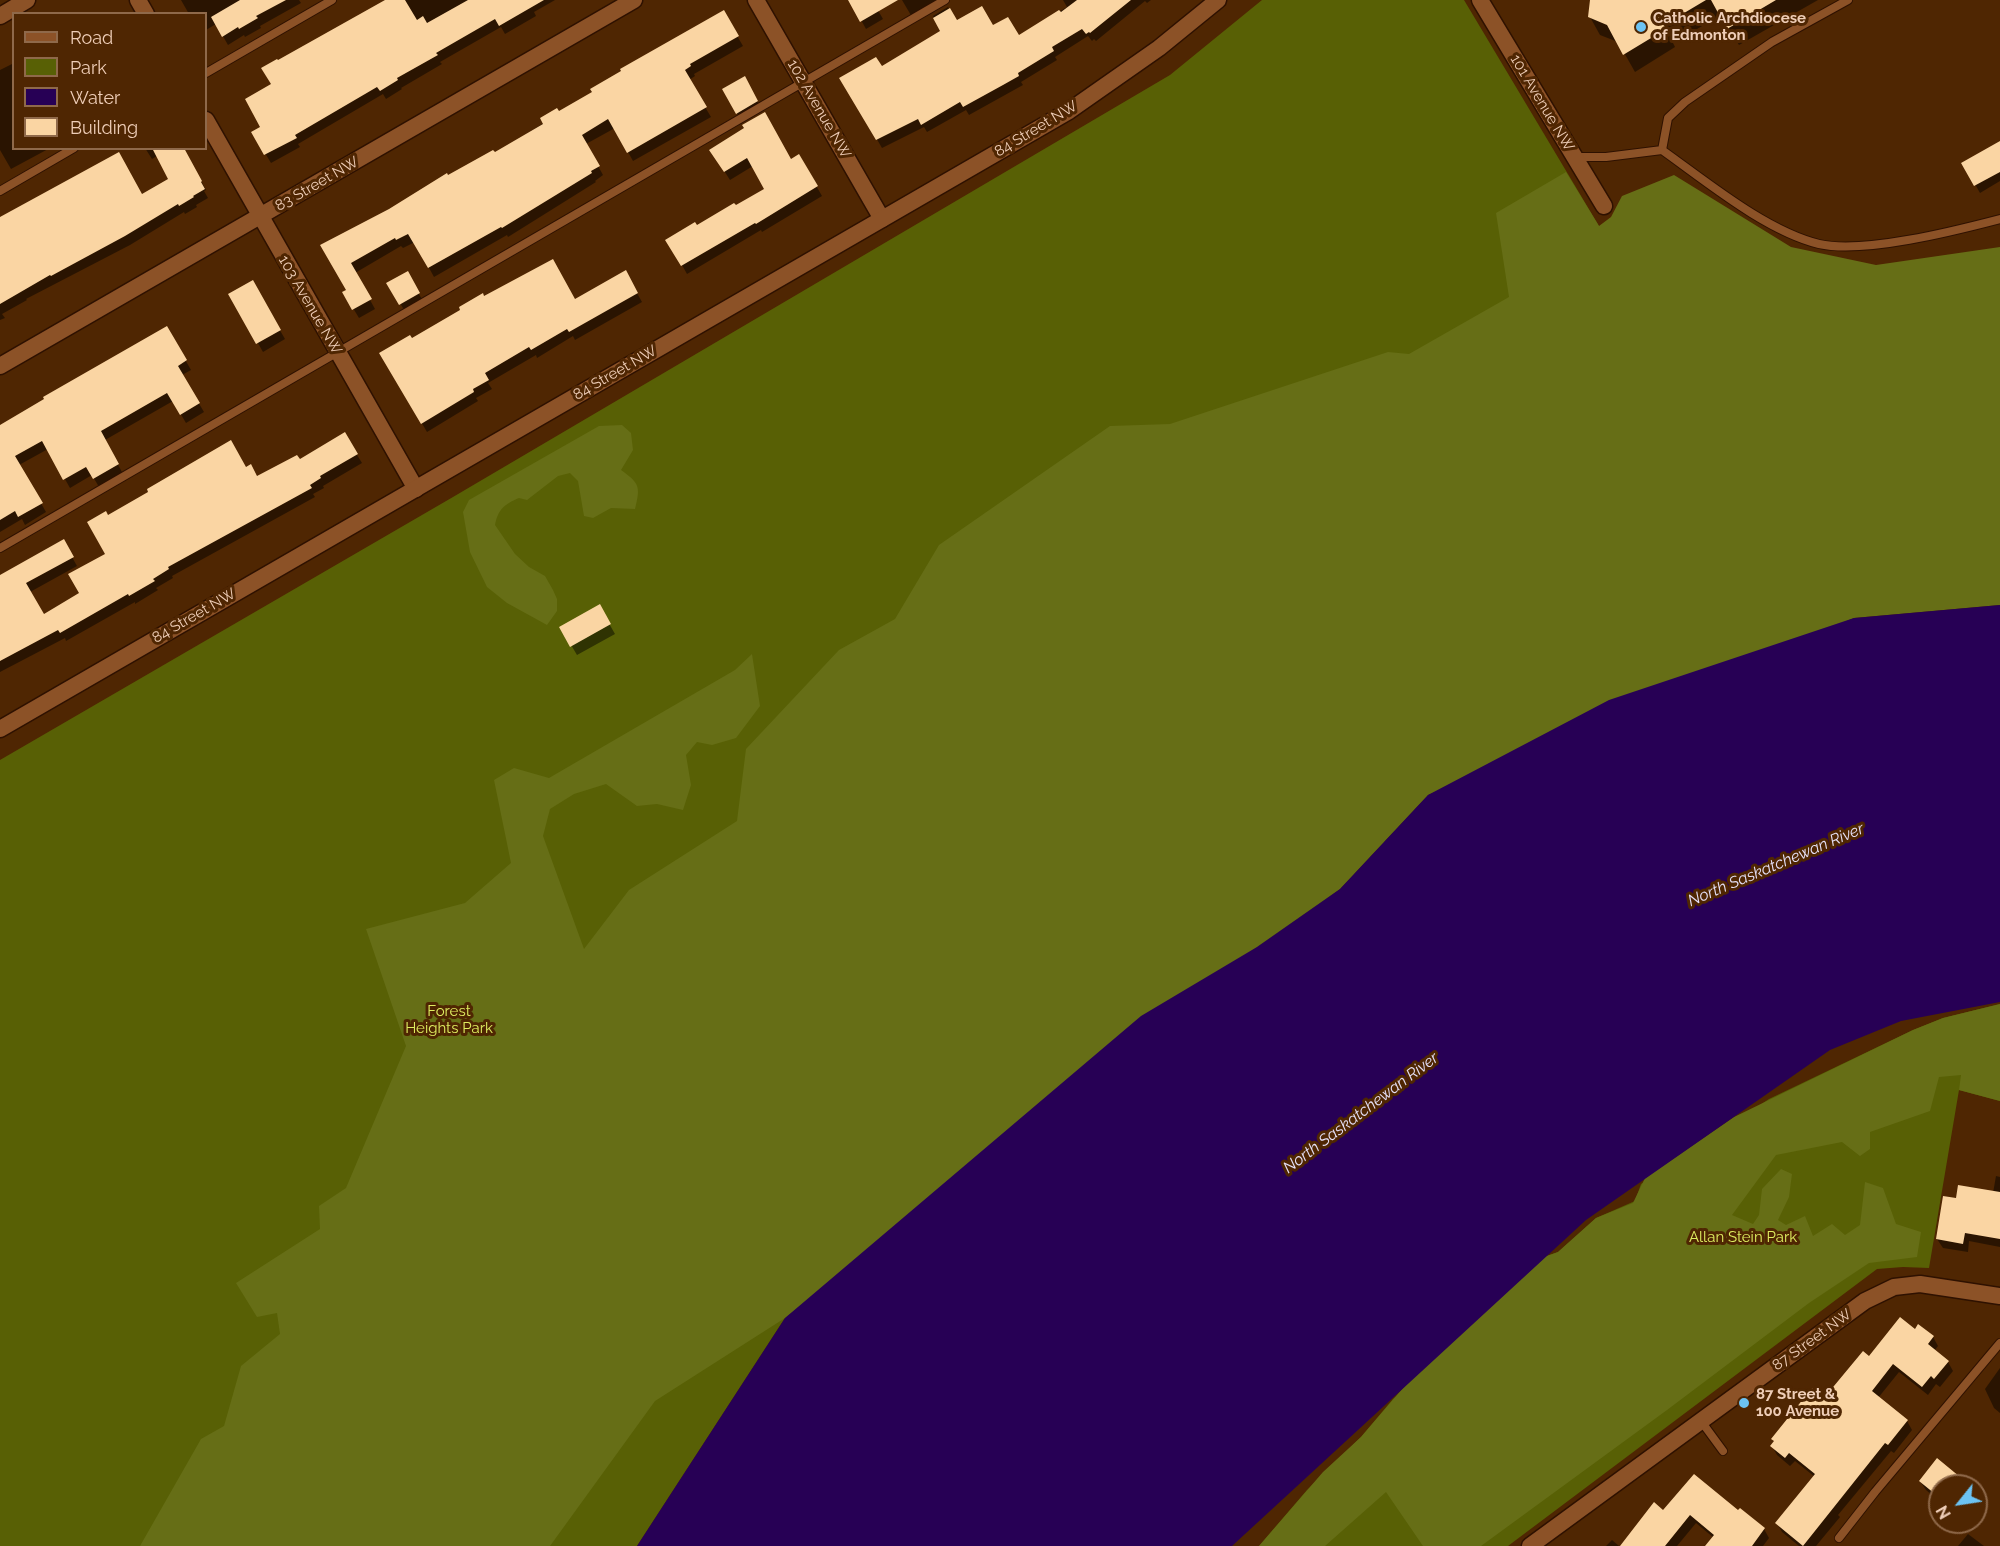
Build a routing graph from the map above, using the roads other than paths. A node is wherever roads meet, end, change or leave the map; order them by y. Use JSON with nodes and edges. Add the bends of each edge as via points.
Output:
{"nodes":[{"id":1,"x":27,"y":0,"type":"edge"},
{"id":2,"x":332,"y":0,"type":"edge"},
{"id":3,"x":634,"y":0,"type":"edge"},
{"id":4,"x":756,"y":0,"type":"edge"},
{"id":5,"x":945,"y":0,"type":"edge"},
{"id":6,"x":1218,"y":0,"type":"edge"},
{"id":7,"x":1480,"y":0,"type":"edge"},
{"id":8,"x":1848,"y":0,"type":"edge"},
{"id":9,"x":0,"y":16,"type":"edge"},
{"id":10,"x":207,"y":72,"type":"edge"},
{"id":11,"x":803,"y":82,"type":"junction"},
{"id":12,"x":207,"y":122,"type":"edge"},
{"id":13,"x":71,"y":150,"type":"edge"},
{"id":14,"x":1662,"y":150,"type":"junction"},
{"id":15,"x":1574,"y":157,"type":"junction"},
{"id":16,"x":0,"y":191,"type":"edge"},
{"id":17,"x":1604,"y":206,"type":"dead end"},
{"id":18,"x":260,"y":217,"type":"junction"},
{"id":19,"x":882,"y":219,"type":"junction"},
{"id":20,"x":2000,"y":219,"type":"edge"},
{"id":21,"x":338,"y":352,"type":"junction"},
{"id":22,"x":0,"y":366,"type":"edge"},
{"id":23,"x":416,"y":489,"type":"junction"},
{"id":24,"x":0,"y":548,"type":"edge"},
{"id":25,"x":0,"y":729,"type":"edge"},
{"id":26,"x":2000,"y":1296,"type":"edge"},
{"id":27,"x":2000,"y":1343,"type":"edge"},
{"id":28,"x":1701,"y":1421,"type":"junction"},
{"id":29,"x":1722,"y":1451,"type":"dead end"},
{"id":30,"x":1839,"y":1538,"type":"dead end"},
{"id":31,"x":1530,"y":1546,"type":"edge"}],
"edges":[{"from":1,"to":9,"type":"street"},
{"from":2,"to":10,"type":"lane"},
{"from":3,"to":18,"type":"street","name":"83 Street NW"},
{"from":4,"to":11,"type":"street","name":"102 Avenue NW"},
{"from":5,"to":11,"type":"lane"},
{"from":6,"to":19,"type":"street","name":"84 Street NW","via":[[1159,48],[1069,111]]},
{"from":7,"to":15,"type":"street","name":"101 Avenue NW"},
{"from":8,"to":14,"type":"lane","via":[[1772,42],[1685,102],[1668,118]]},
{"from":11,"to":19,"type":"street","name":"102 Avenue NW"},
{"from":11,"to":21,"type":"lane"},
{"from":12,"to":18,"type":"street","name":"103 Avenue NW"},
{"from":13,"to":16,"type":"lane"},
{"from":14,"to":15,"type":"lane"},
{"from":14,"to":20,"type":"lane","via":[[1783,230],[1820,244],[1865,246]]},
{"from":15,"to":17,"type":"street","name":"101 Avenue NW"},
{"from":18,"to":21,"type":"street","name":"103 Avenue NW"},
{"from":18,"to":22,"type":"street","name":"83 Street NW"},
{"from":19,"to":23,"type":"street","name":"84 Street NW"},
{"from":21,"to":23,"type":"street","name":"103 Avenue NW"},
{"from":21,"to":24,"type":"lane"},
{"from":23,"to":25,"type":"street","name":"84 Street NW"},
{"from":26,"to":28,"type":"street","name":"87 Street NW","via":[[1920,1284],[1894,1287],[1865,1301]]},
{"from":27,"to":30,"type":"lane"},
{"from":28,"to":29,"type":"lane"},
{"from":28,"to":31,"type":"street","name":"87 Street NW"}]}
